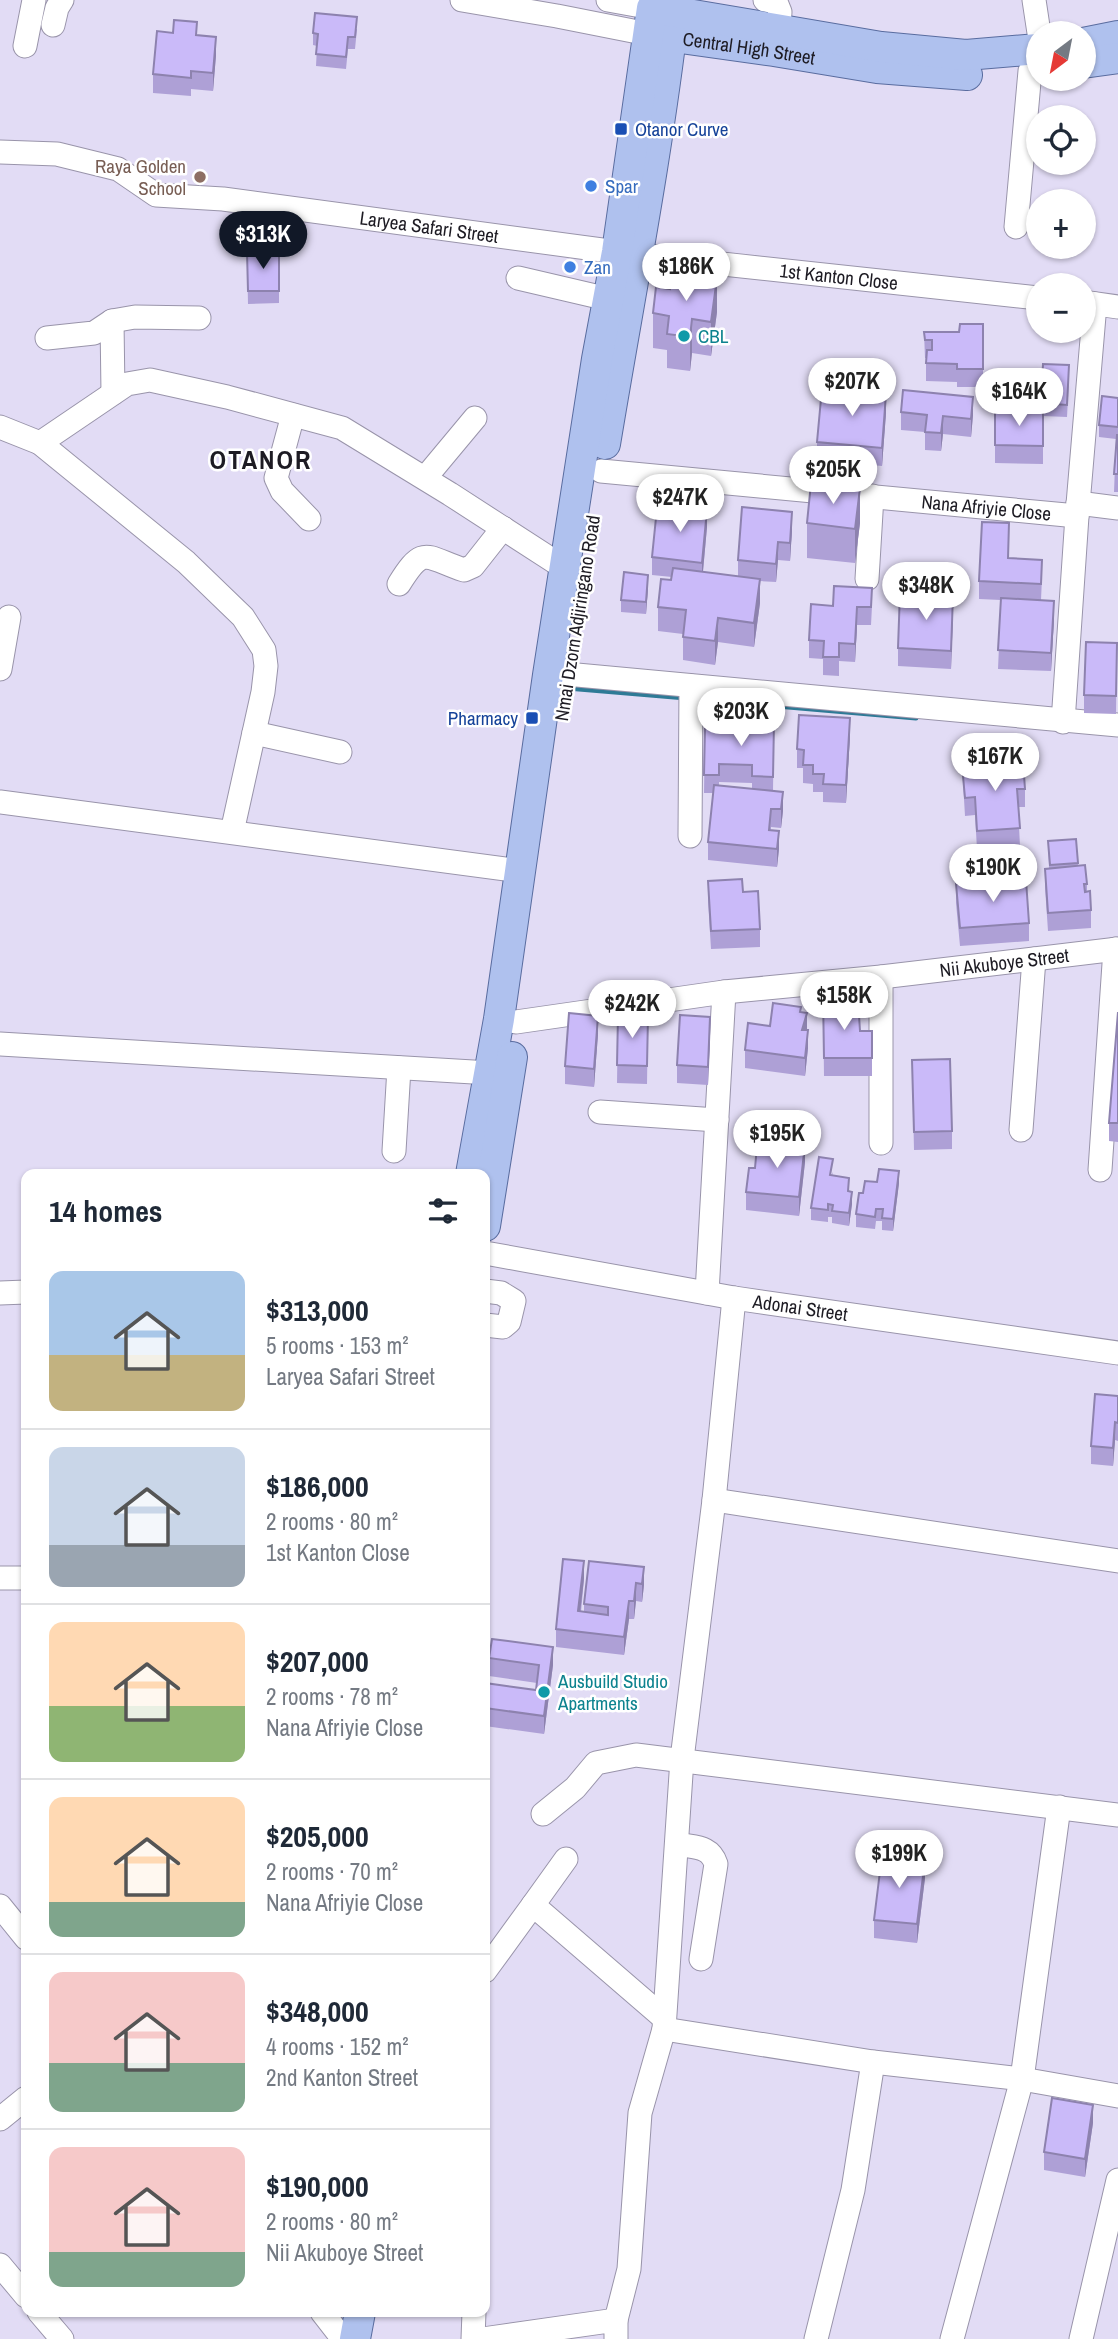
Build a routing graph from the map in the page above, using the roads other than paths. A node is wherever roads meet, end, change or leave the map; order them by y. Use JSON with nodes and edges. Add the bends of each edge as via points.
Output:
{"nodes":[{"id":1,"x":34,"y":0,"type":"edge"},
{"id":2,"x":62,"y":0,"type":"edge"},
{"id":3,"x":462,"y":0,"type":"edge"},
{"id":4,"x":608,"y":0,"type":"edge"},
{"id":5,"x":765,"y":0,"type":"edge"},
{"id":6,"x":1034,"y":0,"type":"edge"},
{"id":7,"x":1037,"y":21,"type":"edge"},
{"id":8,"x":661,"y":22,"type":"junction"},
{"id":9,"x":53,"y":25,"type":"dead end"},
{"id":10,"x":779,"y":28,"type":"junction"},
{"id":11,"x":1118,"y":36,"type":"edge"},
{"id":12,"x":1096,"y":40,"type":"edge"},
{"id":13,"x":25,"y":46,"type":"dead end"},
{"id":14,"x":1118,"y":58,"type":"edge"},
{"id":15,"x":1096,"y":61,"type":"edge"},
{"id":16,"x":1026,"y":62,"type":"edge"},
{"id":17,"x":1026,"y":64,"type":"edge"},
{"id":18,"x":1032,"y":91,"type":"edge"},
{"id":19,"x":0,"y":152,"type":"edge"},
{"id":20,"x":1016,"y":227,"type":"dead end"},
{"id":21,"x":628,"y":253,"type":"junction"},
{"id":22,"x":518,"y":278,"type":"dead end"},
{"id":23,"x":1026,"y":297,"type":"edge"},
{"id":24,"x":608,"y":299,"type":"junction"},
{"id":25,"x":1096,"y":304,"type":"edge"},
{"id":26,"x":1118,"y":307,"type":"edge"},
{"id":27,"x":199,"y":318,"type":"dead end"},
{"id":28,"x":112,"y":321,"type":"junction"},
{"id":29,"x":47,"y":338,"type":"dead end"},
{"id":30,"x":1087,"y":343,"type":"edge"},
{"id":31,"x":113,"y":393,"type":"junction"},
{"id":32,"x":293,"y":415,"type":"junction"},
{"id":33,"x":475,"y":418,"type":"dead end"},
{"id":34,"x":0,"y":426,"type":"edge"},
{"id":35,"x":40,"y":443,"type":"junction"},
{"id":36,"x":601,"y":471,"type":"junction"},
{"id":37,"x":425,"y":478,"type":"junction"},
{"id":38,"x":872,"y":496,"type":"junction"},
{"id":39,"x":1118,"y":508,"type":"edge"},
{"id":40,"x":1077,"y":510,"type":"junction"},
{"id":41,"x":309,"y":519,"type":"dead end"},
{"id":42,"x":503,"y":528,"type":"junction"},
{"id":43,"x":566,"y":569,"type":"junction"},
{"id":44,"x":867,"y":579,"type":"dead end"},
{"id":45,"x":399,"y":584,"type":"dead end"},
{"id":46,"x":9,"y":617,"type":"dead end"},
{"id":47,"x":0,"y":669,"type":"edge"},
{"id":48,"x":566,"y":674,"type":"junction"},
{"id":49,"x":691,"y":686,"type":"junction"},
{"id":50,"x":1063,"y":722,"type":"junction"},
{"id":51,"x":1118,"y":725,"type":"edge"},
{"id":52,"x":254,"y":733,"type":"junction"},
{"id":53,"x":340,"y":752,"type":"dead end"},
{"id":54,"x":0,"y":802,"type":"edge"},
{"id":55,"x":232,"y":832,"type":"junction"},
{"id":56,"x":690,"y":836,"type":"dead end"},
{"id":57,"x":520,"y":871,"type":"junction"},
{"id":58,"x":1116,"y":949,"type":"edge"},
{"id":59,"x":1034,"y":959,"type":"junction"},
{"id":60,"x":881,"y":977,"type":"junction"},
{"id":61,"x":724,"y":992,"type":"junction"},
{"id":62,"x":516,"y":1022,"type":"junction"},
{"id":63,"x":0,"y":1044,"type":"edge"},
{"id":64,"x":399,"y":1068,"type":"junction"},
{"id":65,"x":490,"y":1073,"type":"junction"},
{"id":66,"x":600,"y":1112,"type":"dead end"},
{"id":67,"x":717,"y":1120,"type":"junction"},
{"id":68,"x":489,"y":1129,"type":"junction"},
{"id":69,"x":1021,"y":1130,"type":"dead end"},
{"id":70,"x":881,"y":1143,"type":"dead end"},
{"id":71,"x":394,"y":1151,"type":"dead end"},
{"id":72,"x":473,"y":1169,"type":"edge"},
{"id":73,"x":487,"y":1169,"type":"edge"},
{"id":74,"x":1100,"y":1170,"type":"dead end"},
{"id":75,"x":490,"y":1254,"type":"edge"},
{"id":76,"x":21,"y":1292,"type":"edge"},
{"id":77,"x":490,"y":1292,"type":"edge"},
{"id":78,"x":0,"y":1293,"type":"edge"},
{"id":79,"x":707,"y":1293,"type":"junction"},
{"id":80,"x":734,"y":1298,"type":"junction"},
{"id":81,"x":490,"y":1326,"type":"edge"},
{"id":82,"x":1118,"y":1353,"type":"edge"},
{"id":83,"x":714,"y":1500,"type":"junction"},
{"id":84,"x":1118,"y":1561,"type":"edge"},
{"id":85,"x":682,"y":1759,"type":"junction"},
{"id":86,"x":1059,"y":1807,"type":"junction"},
{"id":87,"x":543,"y":1814,"type":"dead end"},
{"id":88,"x":1118,"y":1815,"type":"edge"},
{"id":89,"x":677,"y":1844,"type":"junction"},
{"id":90,"x":566,"y":1859,"type":"dead end"},
{"id":91,"x":533,"y":1905,"type":"junction"},
{"id":92,"x":0,"y":1906,"type":"edge"},
{"id":93,"x":21,"y":1932,"type":"edge"},
{"id":94,"x":701,"y":1959,"type":"dead end"},
{"id":95,"x":490,"y":1964,"type":"edge"},
{"id":96,"x":664,"y":2024,"type":"junction"},
{"id":97,"x":873,"y":2062,"type":"junction"},
{"id":98,"x":1022,"y":2079,"type":"junction"},
{"id":99,"x":1118,"y":2096,"type":"edge"},
{"id":100,"x":21,"y":2102,"type":"edge"},
{"id":101,"x":0,"y":2119,"type":"edge"},
{"id":102,"x":1118,"y":2180,"type":"edge"},
{"id":103,"x":0,"y":2265,"type":"edge"},
{"id":104,"x":21,"y":2290,"type":"edge"},
{"id":105,"x":43,"y":2317,"type":"edge"},
{"id":106,"x":326,"y":2317,"type":"edge"},
{"id":107,"x":359,"y":2317,"type":"edge"},
{"id":108,"x":379,"y":2317,"type":"edge"},
{"id":109,"x":474,"y":2317,"type":"edge"},
{"id":110,"x":616,"y":2330,"type":"edge"},
{"id":111,"x":62,"y":2339,"type":"edge"},
{"id":112,"x":343,"y":2339,"type":"edge"},
{"id":113,"x":355,"y":2339,"type":"edge"},
{"id":114,"x":376,"y":2339,"type":"edge"},
{"id":115,"x":473,"y":2339,"type":"edge"},
{"id":116,"x":483,"y":2339,"type":"edge"},
{"id":117,"x":816,"y":2339,"type":"edge"},
{"id":118,"x":952,"y":2339,"type":"edge"},
{"id":119,"x":1081,"y":2339,"type":"edge"}],
"edges":[{"from":1,"to":13,"type":"street"},
{"from":2,"to":9,"type":"street"},
{"from":3,"to":8,"type":"street","name":"Central High Street","via":[[557,16]]},
{"from":4,"to":8,"type":"street","name":"Central High Street"},
{"from":5,"to":10,"type":"street","via":[[779,6]]},
{"from":6,"to":7,"type":"street"},
{"from":8,"to":10,"type":"main road","name":"Central High Street"},
{"from":8,"to":17,"type":"main road","name":"Central High Street","via":[[877,68],[963,75]]},
{"from":8,"to":21,"type":"main road","name":"Nmai Dzorn Adjiringano Road","via":[[664,100]]},
{"from":10,"to":16,"type":"main road","name":"Central High Street","via":[[881,47]]},
{"from":11,"to":12,"type":"main road"},
{"from":14,"to":15,"type":"main road"},
{"from":18,"to":20,"type":"street"},
{"from":19,"to":21,"type":"street","name":"Laryea Safari Street","via":[[57,154],[118,169],[156,195],[223,199]]},
{"from":21,"to":23,"type":"street","name":"1st Kanton Close"},
{"from":21,"to":24,"type":"main road","name":"Nmai Dzorn Adjiringano Road"},
{"from":21,"to":36,"type":"main road","name":"Nmai Dzorn Adjiringano Road"},
{"from":22,"to":24,"type":"street"},
{"from":24,"to":43,"type":"main road","name":"Nmai Dzorn Adjiringano Road"},
{"from":25,"to":26,"type":"street"},
{"from":27,"to":28,"type":"street"},
{"from":28,"to":29,"type":"street","via":[[94,333]]},
{"from":28,"to":31,"type":"street"},
{"from":30,"to":40,"type":"street","name":"Nana Afriyie Close"},
{"from":31,"to":32,"type":"street","via":[[127,384],[150,380]]},
{"from":31,"to":35,"type":"street"},
{"from":32,"to":37,"type":"street","via":[[342,428]]},
{"from":32,"to":41,"type":"street","via":[[276,478]]},
{"from":33,"to":37,"type":"street"},
{"from":34,"to":35,"type":"street"},
{"from":35,"to":52,"type":"street","via":[[186,562],[243,617],[264,650],[266,666]]},
{"from":36,"to":38,"type":"street","name":"Nana Afriyie Close"},
{"from":36,"to":48,"type":"main road","name":"Nmai Dzorn Adjiringano Road"},
{"from":37,"to":42,"type":"street"},
{"from":38,"to":40,"type":"street","name":"Nana Afriyie Close"},
{"from":38,"to":44,"type":"street"},
{"from":39,"to":40,"type":"street"},
{"from":40,"to":50,"type":"street"},
{"from":42,"to":43,"type":"street"},
{"from":42,"to":45,"type":"street","via":[[472,566],[464,570],[429,556],[412,563]]},
{"from":43,"to":57,"type":"main road","name":"Nmai Dzorn Adjiringano Road"},
{"from":46,"to":47,"type":"street"},
{"from":48,"to":49,"type":"street"},
{"from":48,"to":62,"type":"main road","name":"Nmai Dzorn Adjiringano Road"},
{"from":49,"to":50,"type":"street"},
{"from":49,"to":56,"type":"street"},
{"from":50,"to":51,"type":"street"},
{"from":52,"to":53,"type":"street"},
{"from":52,"to":55,"type":"street"},
{"from":54,"to":55,"type":"street"},
{"from":55,"to":57,"type":"street"},
{"from":57,"to":65,"type":"main road","name":"Nmai Dzorn Adjiringano Road"},
{"from":58,"to":59,"type":"street","name":"Nii Akuboye Street"},
{"from":58,"to":74,"type":"street"},
{"from":59,"to":60,"type":"street","name":"Nii Akuboye Street"},
{"from":59,"to":69,"type":"street"},
{"from":60,"to":61,"type":"street","name":"Nii Akuboye Street"},
{"from":60,"to":70,"type":"street"},
{"from":61,"to":62,"type":"street","name":"Nii Akuboye Street"},
{"from":61,"to":67,"type":"street"},
{"from":62,"to":68,"type":"main road","name":"Nmai Dzorn Adjiringano Road"},
{"from":63,"to":64,"type":"street"},
{"from":64,"to":65,"type":"street"},
{"from":64,"to":71,"type":"street"},
{"from":65,"to":68,"type":"main road","name":"Nmai Dzorn Adjiringano Road"},
{"from":66,"to":67,"type":"street"},
{"from":67,"to":79,"type":"street"},
{"from":68,"to":72,"type":"main road","name":"Nmai Dzorn Adjiringano Road"},
{"from":68,"to":73,"type":"main road","name":"Nmai Dzorn Adjiringano Road"},
{"from":75,"to":79,"type":"street","name":"Adonai Street"},
{"from":76,"to":78,"type":"street"},
{"from":77,"to":81,"type":"street","via":[[514,1301],[509,1322],[503,1327]]},
{"from":79,"to":80,"type":"street","name":"Adonai Street"},
{"from":80,"to":82,"type":"street","name":"Adonai Street"},
{"from":80,"to":83,"type":"street"},
{"from":83,"to":84,"type":"street"},
{"from":83,"to":85,"type":"street"},
{"from":85,"to":86,"type":"street"},
{"from":85,"to":87,"type":"street","via":[[636,1755],[596,1763]]},
{"from":85,"to":89,"type":"street"},
{"from":86,"to":88,"type":"street"},
{"from":86,"to":98,"type":"street"},
{"from":89,"to":94,"type":"street","via":[[706,1850],[716,1864]]},
{"from":89,"to":96,"type":"street"},
{"from":90,"to":91,"type":"street"},
{"from":91,"to":95,"type":"street"},
{"from":91,"to":96,"type":"street"},
{"from":92,"to":93,"type":"street"},
{"from":96,"to":97,"type":"street"},
{"from":96,"to":110,"type":"street","via":[[640,2113],[629,2269]]},
{"from":97,"to":98,"type":"street"},
{"from":97,"to":117,"type":"street","via":[[853,2190]]},
{"from":98,"to":99,"type":"street"},
{"from":98,"to":118,"type":"street"},
{"from":100,"to":101,"type":"street"},
{"from":102,"to":119,"type":"street"},
{"from":103,"to":104,"type":"street"},
{"from":105,"to":111,"type":"street"},
{"from":106,"to":112,"type":"street"},
{"from":107,"to":113,"type":"main road"},
{"from":108,"to":114,"type":"main road"},
{"from":109,"to":115,"type":"street"},
{"from":110,"to":116,"type":"street"}]}
